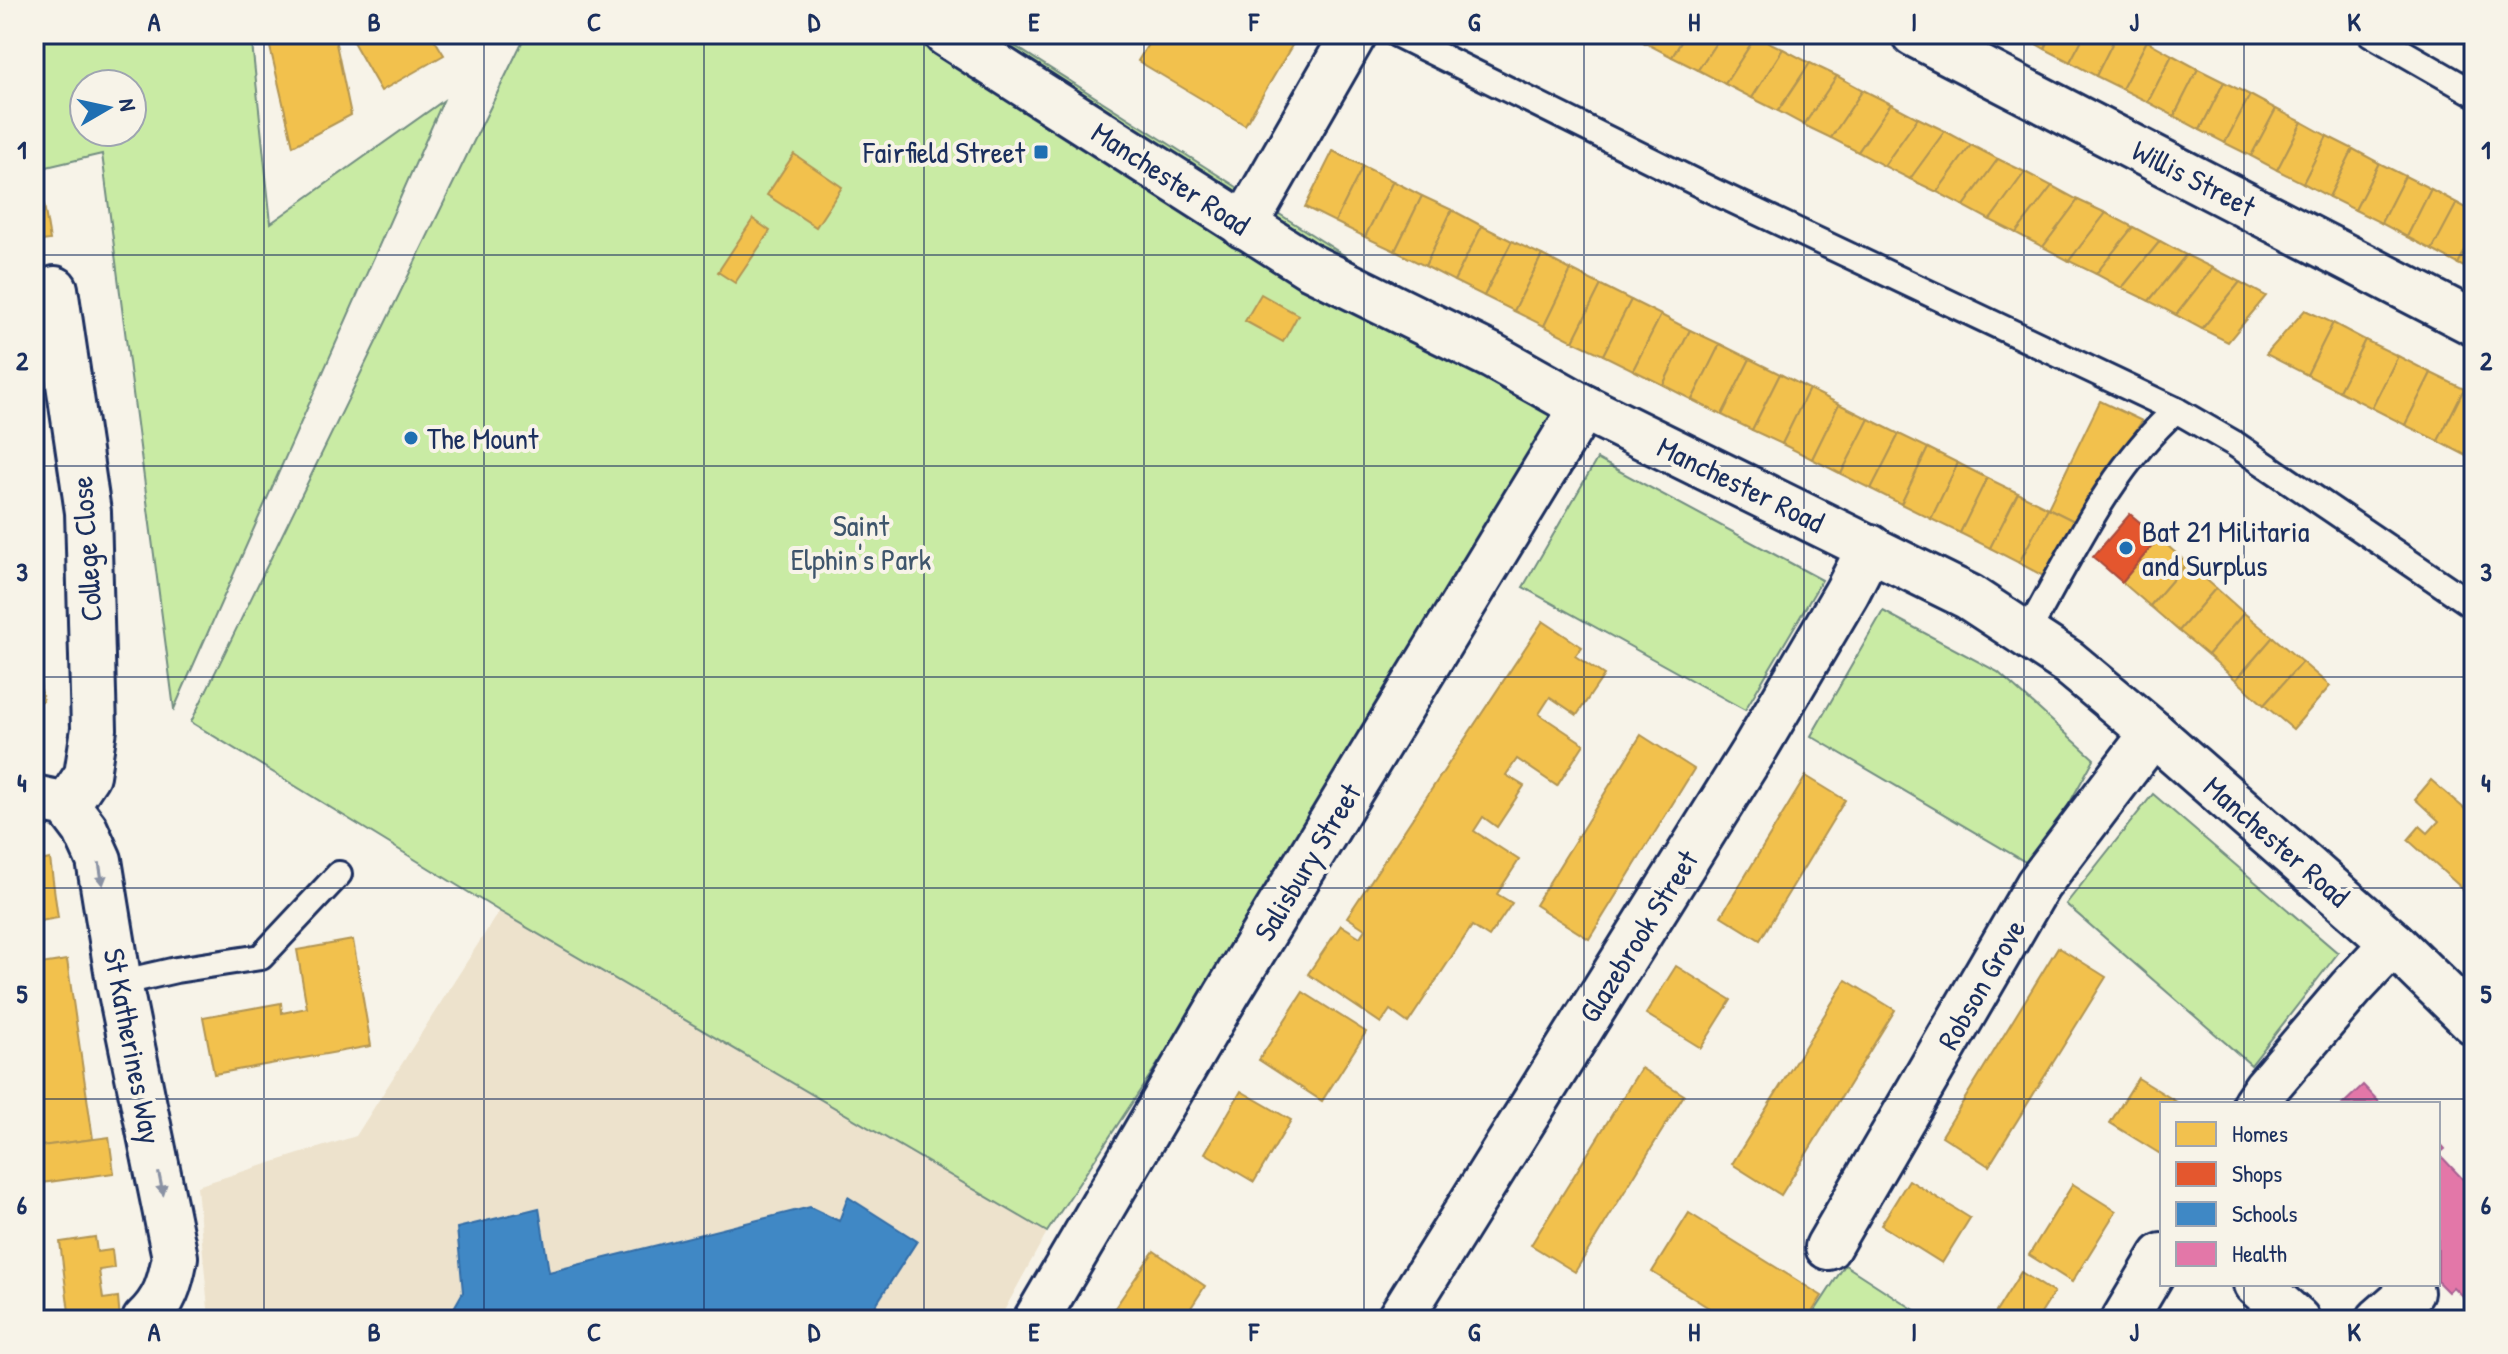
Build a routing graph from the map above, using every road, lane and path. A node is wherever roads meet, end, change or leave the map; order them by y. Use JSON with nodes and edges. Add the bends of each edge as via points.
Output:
{"nodes":[{"id":1,"x":946,"y":34,"type":"edge"},
{"id":2,"x":1354,"y":34,"type":"edge"},
{"id":3,"x":1396,"y":34,"type":"edge"},
{"id":4,"x":1914,"y":34,"type":"edge"},
{"id":5,"x":2371,"y":34,"type":"edge"},
{"id":6,"x":2474,"y":93,"type":"edge"},
{"id":7,"x":1244,"y":226,"type":"junction"},
{"id":8,"x":55,"y":289,"type":"dead end"},
{"id":9,"x":2474,"y":323,"type":"edge"},
{"id":10,"x":1583,"y":407,"type":"junction"},
{"id":11,"x":2176,"y":410,"type":"junction"},
{"id":12,"x":1870,"y":547,"type":"junction"},
{"id":13,"x":2474,"y":606,"type":"edge"},
{"id":14,"x":2027,"y":633,"type":"junction"},
{"id":15,"x":2153,"y":733,"type":"junction"},
{"id":16,"x":50,"y":802,"type":"edge"},
{"id":17,"x":339,"y":874,"type":"dead end"},
{"id":18,"x":2393,"y":943,"type":"junction"},
{"id":19,"x":119,"y":983,"type":"junction"},
{"id":20,"x":2474,"y":1022,"type":"edge"},
{"id":21,"x":2256,"y":1102,"type":"edge"},
{"id":22,"x":1828,"y":1247,"type":"dead end"},
{"id":23,"x":2160,"y":1259,"type":"edge"},
{"id":24,"x":2258,"y":1286,"type":"edge"},
{"id":25,"x":145,"y":1320,"type":"edge"},
{"id":26,"x":1036,"y":1320,"type":"edge"},
{"id":27,"x":1399,"y":1320,"type":"edge"},
{"id":28,"x":2124,"y":1320,"type":"edge"},
{"id":29,"x":2297,"y":1320,"type":"edge"}],
"edges":[{"from":1,"to":7,"type":"street","name":"Manchester Road"},
{"from":2,"to":7,"type":"street"},
{"from":3,"to":11,"type":"lane"},
{"from":4,"to":9,"type":"street","name":"Willis Street"},
{"from":5,"to":6,"type":"lane"},
{"from":7,"to":10,"type":"street","name":"Manchester Road","via":[[1309,266]]},
{"from":8,"to":16,"type":"street","name":"College Close","via":[[88,512],[94,729],[87,775]]},
{"from":10,"to":12,"type":"street","name":"Manchester Road"},
{"from":10,"to":26,"type":"street","name":"Salisbury Street"},
{"from":11,"to":13,"type":"lane","via":[[2273,469]]},
{"from":11,"to":14,"type":"lane","via":[[2114,483]]},
{"from":12,"to":14,"type":"street","name":"Manchester Road"},
{"from":12,"to":27,"type":"street","name":"Glazebrook Street","via":[[1753,752]]},
{"from":14,"to":15,"type":"street","name":"Manchester Road"},
{"from":15,"to":18,"type":"street","name":"Manchester Road"},
{"from":15,"to":22,"type":"street","name":"Robson Grove","via":[[2038,885]]},
{"from":16,"to":19,"type":"street","name":"St Katherines Way","one_way":true,"via":[[85,829],[99,860]]},
{"from":17,"to":19,"type":"lane","via":[[261,957]]},
{"from":18,"to":20,"type":"street","name":"Manchester Road"},
{"from":18,"to":21,"type":"street"},
{"from":19,"to":25,"type":"street","name":"St Katherines Way","one_way":true,"via":[[175,1257],[170,1285]]},
{"from":23,"to":28,"type":"street"},
{"from":24,"to":29,"type":"street"}]}
